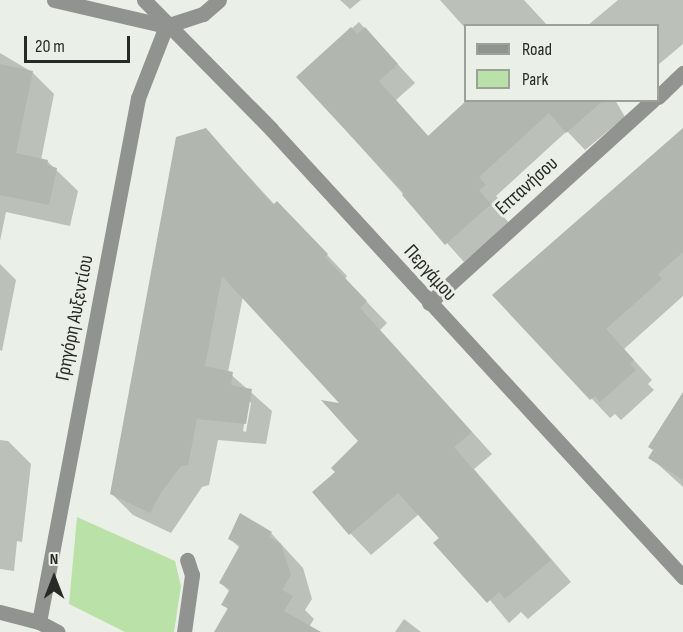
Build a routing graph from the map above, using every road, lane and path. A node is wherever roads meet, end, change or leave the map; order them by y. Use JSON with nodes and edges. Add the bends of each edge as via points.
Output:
{"nodes":[{"id":1,"x":54,"y":0,"type":"edge"},
{"id":2,"x":144,"y":0,"type":"edge"},
{"id":3,"x":219,"y":0,"type":"edge"},
{"id":4,"x":166,"y":26,"type":"junction"},
{"id":5,"x":683,"y":74,"type":"edge"},
{"id":6,"x":659,"y":95,"type":"edge"},
{"id":7,"x":651,"y":102,"type":"edge"},
{"id":8,"x":429,"y":303,"type":"junction"},
{"id":9,"x":187,"y":560,"type":"dead end"},
{"id":10,"x":683,"y":577,"type":"edge"},
{"id":11,"x":0,"y":612,"type":"edge"},
{"id":12,"x":39,"y":622,"type":"junction"},
{"id":13,"x":58,"y":632,"type":"edge"},
{"id":14,"x":184,"y":632,"type":"edge"}],
"edges":[{"from":1,"to":4,"type":"street"},
{"from":2,"to":4,"type":"street","name":"Περγάμου"},
{"from":3,"to":4,"type":"street","via":[[203,14]]},
{"from":4,"to":8,"type":"street","name":"Περγάμου","via":[[271,129]]},
{"from":4,"to":12,"type":"street","name":"Γρηγόρη Αυξεντίου","via":[[138,98]]},
{"from":5,"to":6,"type":"street"},
{"from":7,"to":8,"type":"street","name":"Επτανήσου"},
{"from":8,"to":10,"type":"street","name":"Περγάμου"},
{"from":9,"to":14,"type":"street","via":[[192,576]]},
{"from":11,"to":12,"type":"street"},
{"from":12,"to":13,"type":"street"}]}
